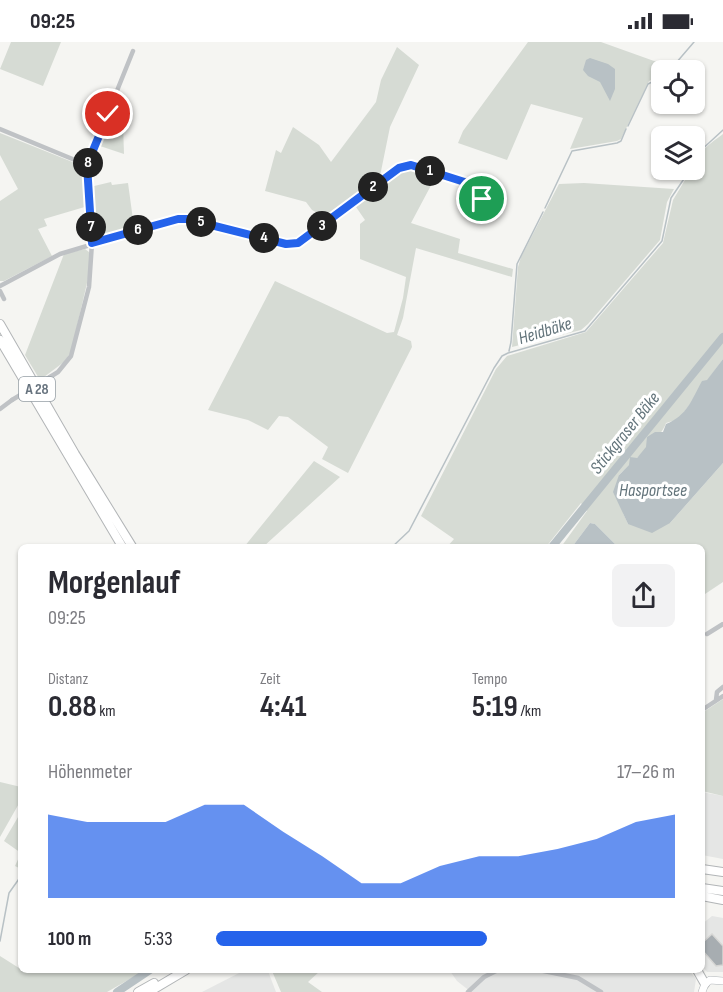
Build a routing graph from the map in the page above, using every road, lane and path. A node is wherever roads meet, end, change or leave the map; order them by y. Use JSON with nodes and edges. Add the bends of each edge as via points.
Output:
{"nodes":[{"id":1,"x":133,"y":51,"type":"dead end"},
{"id":2,"x":0,"y":129,"type":"edge"},
{"id":3,"x":87,"y":165,"type":"junction"},
{"id":4,"x":477,"y":220,"type":"dead end"},
{"id":5,"x":92,"y":243,"type":"junction"},
{"id":6,"x":0,"y":286,"type":"edge"},
{"id":7,"x":0,"y":291,"type":"edge"},
{"id":8,"x":4,"y":299,"type":"dead end"},
{"id":9,"x":0,"y":324,"type":"edge"},
{"id":10,"x":0,"y":340,"type":"edge"},
{"id":11,"x":0,"y":409,"type":"edge"},
{"id":12,"x":121,"y":544,"type":"edge"},
{"id":13,"x":130,"y":544,"type":"edge"},
{"id":14,"x":723,"y":624,"type":"edge"},
{"id":15,"x":706,"y":634,"type":"dead end"},
{"id":16,"x":723,"y":687,"type":"edge"},
{"id":17,"x":723,"y":696,"type":"edge"},
{"id":18,"x":716,"y":700,"type":"junction"},
{"id":19,"x":705,"y":708,"type":"edge"},
{"id":20,"x":705,"y":869,"type":"edge"},
{"id":21,"x":723,"y":872,"type":"edge"},
{"id":22,"x":705,"y":888,"type":"edge"},
{"id":23,"x":723,"y":891,"type":"edge"},
{"id":24,"x":705,"y":897,"type":"edge"},
{"id":25,"x":723,"y":900,"type":"edge"},
{"id":26,"x":170,"y":973,"type":"edge"},
{"id":27,"x":181,"y":973,"type":"edge"},
{"id":28,"x":493,"y":973,"type":"edge"},
{"id":29,"x":554,"y":973,"type":"edge"},
{"id":30,"x":698,"y":973,"type":"edge"},
{"id":31,"x":723,"y":981,"type":"edge"},
{"id":32,"x":704,"y":988,"type":"edge"},
{"id":33,"x":138,"y":992,"type":"edge"},
{"id":34,"x":149,"y":992,"type":"edge"},
{"id":35,"x":468,"y":992,"type":"edge"},
{"id":36,"x":601,"y":992,"type":"edge"}],
"edges":[{"from":1,"to":3,"type":"street"},
{"from":2,"to":3,"type":"street"},
{"from":3,"to":5,"type":"street"},
{"from":4,"to":5,"type":"street","via":[[482,190],[411,165],[399,168],[298,243],[286,244],[187,219]]},
{"from":5,"to":6,"type":"street","via":[[60,254]]},
{"from":5,"to":11,"type":"street","bridge":true,"via":[[92,273],[75,345],[66,364]]},
{"from":7,"to":8,"type":"street"},
{"from":9,"to":13,"type":"highway","number":"A 28"},
{"from":10,"to":12,"type":"highway","number":"A 28"},
{"from":14,"to":15,"type":"street"},
{"from":16,"to":18,"type":"street"},
{"from":17,"to":18,"type":"street"},
{"from":18,"to":19,"type":"street"},
{"from":20,"to":21,"type":"highway"},
{"from":22,"to":23,"type":"highway"},
{"from":24,"to":25,"type":"highway"},
{"from":26,"to":33,"type":"highway"},
{"from":27,"to":34,"type":"highway"},
{"from":28,"to":35,"type":"street"},
{"from":29,"to":36,"type":"street","via":[[578,978]]},
{"from":30,"to":32,"type":"highway"},
{"from":31,"to":32,"type":"main road","via":[[714,979]]}]}
